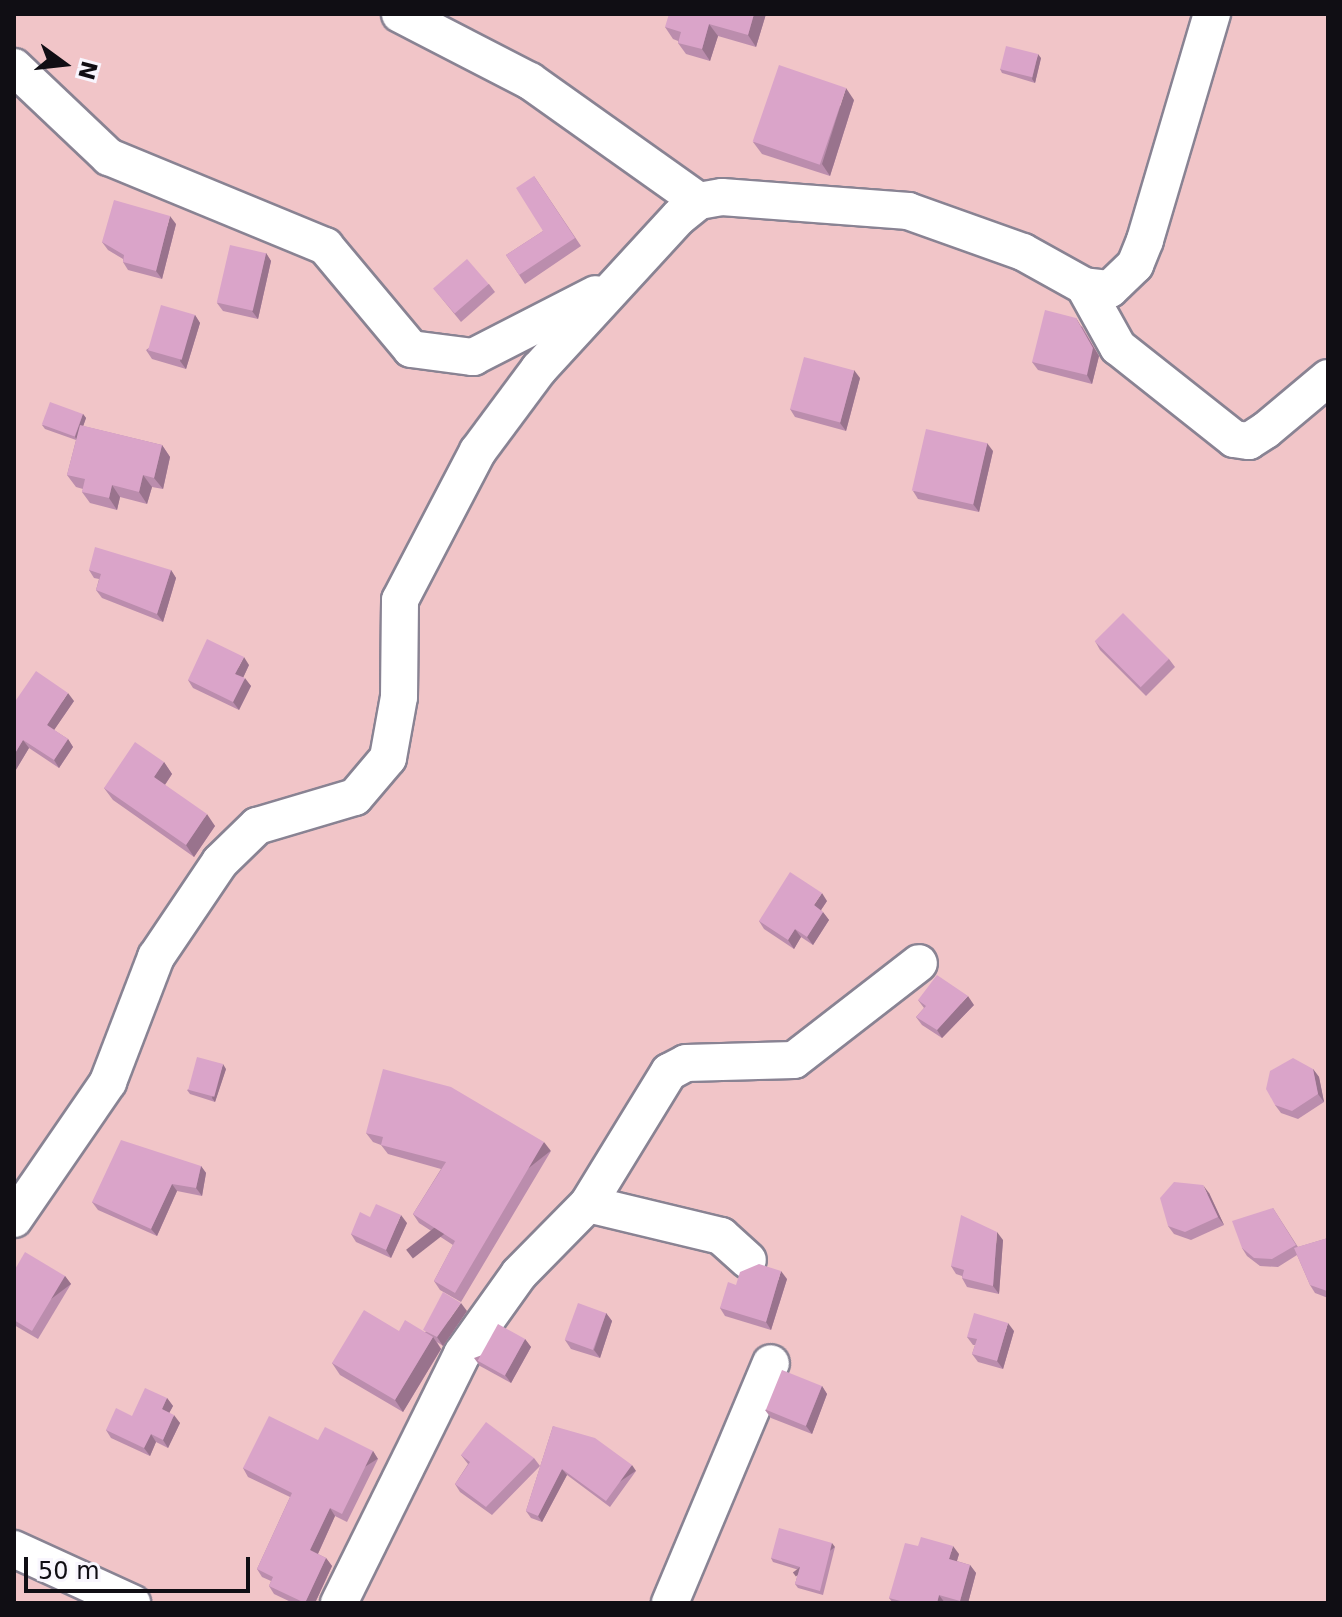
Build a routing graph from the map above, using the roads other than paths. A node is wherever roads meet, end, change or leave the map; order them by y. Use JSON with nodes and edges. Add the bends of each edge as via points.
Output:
{"nodes":[{"id":1,"x":400,"y":14,"type":"edge"},
{"id":2,"x":1212,"y":14,"type":"edge"},
{"id":3,"x":14,"y":67,"type":"edge"},
{"id":4,"x":699,"y":201,"type":"junction"},
{"id":5,"x":619,"y":282,"type":"junction"},
{"id":6,"x":1084,"y":286,"type":"junction"},
{"id":7,"x":1328,"y":378,"type":"edge"},
{"id":8,"x":919,"y":963,"type":"dead end"},
{"id":9,"x":588,"y":1204,"type":"junction"},
{"id":10,"x":14,"y":1219,"type":"edge"},
{"id":11,"x":748,"y":1260,"type":"dead end"},
{"id":12,"x":771,"y":1363,"type":"dead end"},
{"id":13,"x":14,"y":1549,"type":"edge"},
{"id":14,"x":115,"y":1600,"type":"edge"},
{"id":15,"x":339,"y":1603,"type":"edge"},
{"id":16,"x":670,"y":1603,"type":"edge"}],
"edges":[{"from":1,"to":4,"type":"street","via":[[530,81]]},
{"from":2,"to":6,"type":"street","via":[[1135,265],[1121,285]]},
{"from":3,"to":5,"type":"street","via":[[109,157],[325,246],[411,349],[449,358],[494,350]]},
{"from":4,"to":5,"type":"street"},
{"from":4,"to":6,"type":"street","via":[[773,197],[908,211],[1023,252]]},
{"from":5,"to":10,"type":"street","via":[[504,414],[404,589],[388,758],[355,797],[257,826],[220,862],[156,957],[108,1082]]},
{"from":6,"to":7,"type":"street","via":[[1118,347],[1234,439],[1249,441],[1266,430]]},
{"from":8,"to":9,"type":"street","via":[[794,1060],[675,1068]]},
{"from":9,"to":11,"type":"street","via":[[721,1236]]},
{"from":9,"to":15,"type":"street","via":[[519,1274],[462,1354]]},
{"from":12,"to":16,"type":"street"},
{"from":13,"to":14,"type":"street"}]}
